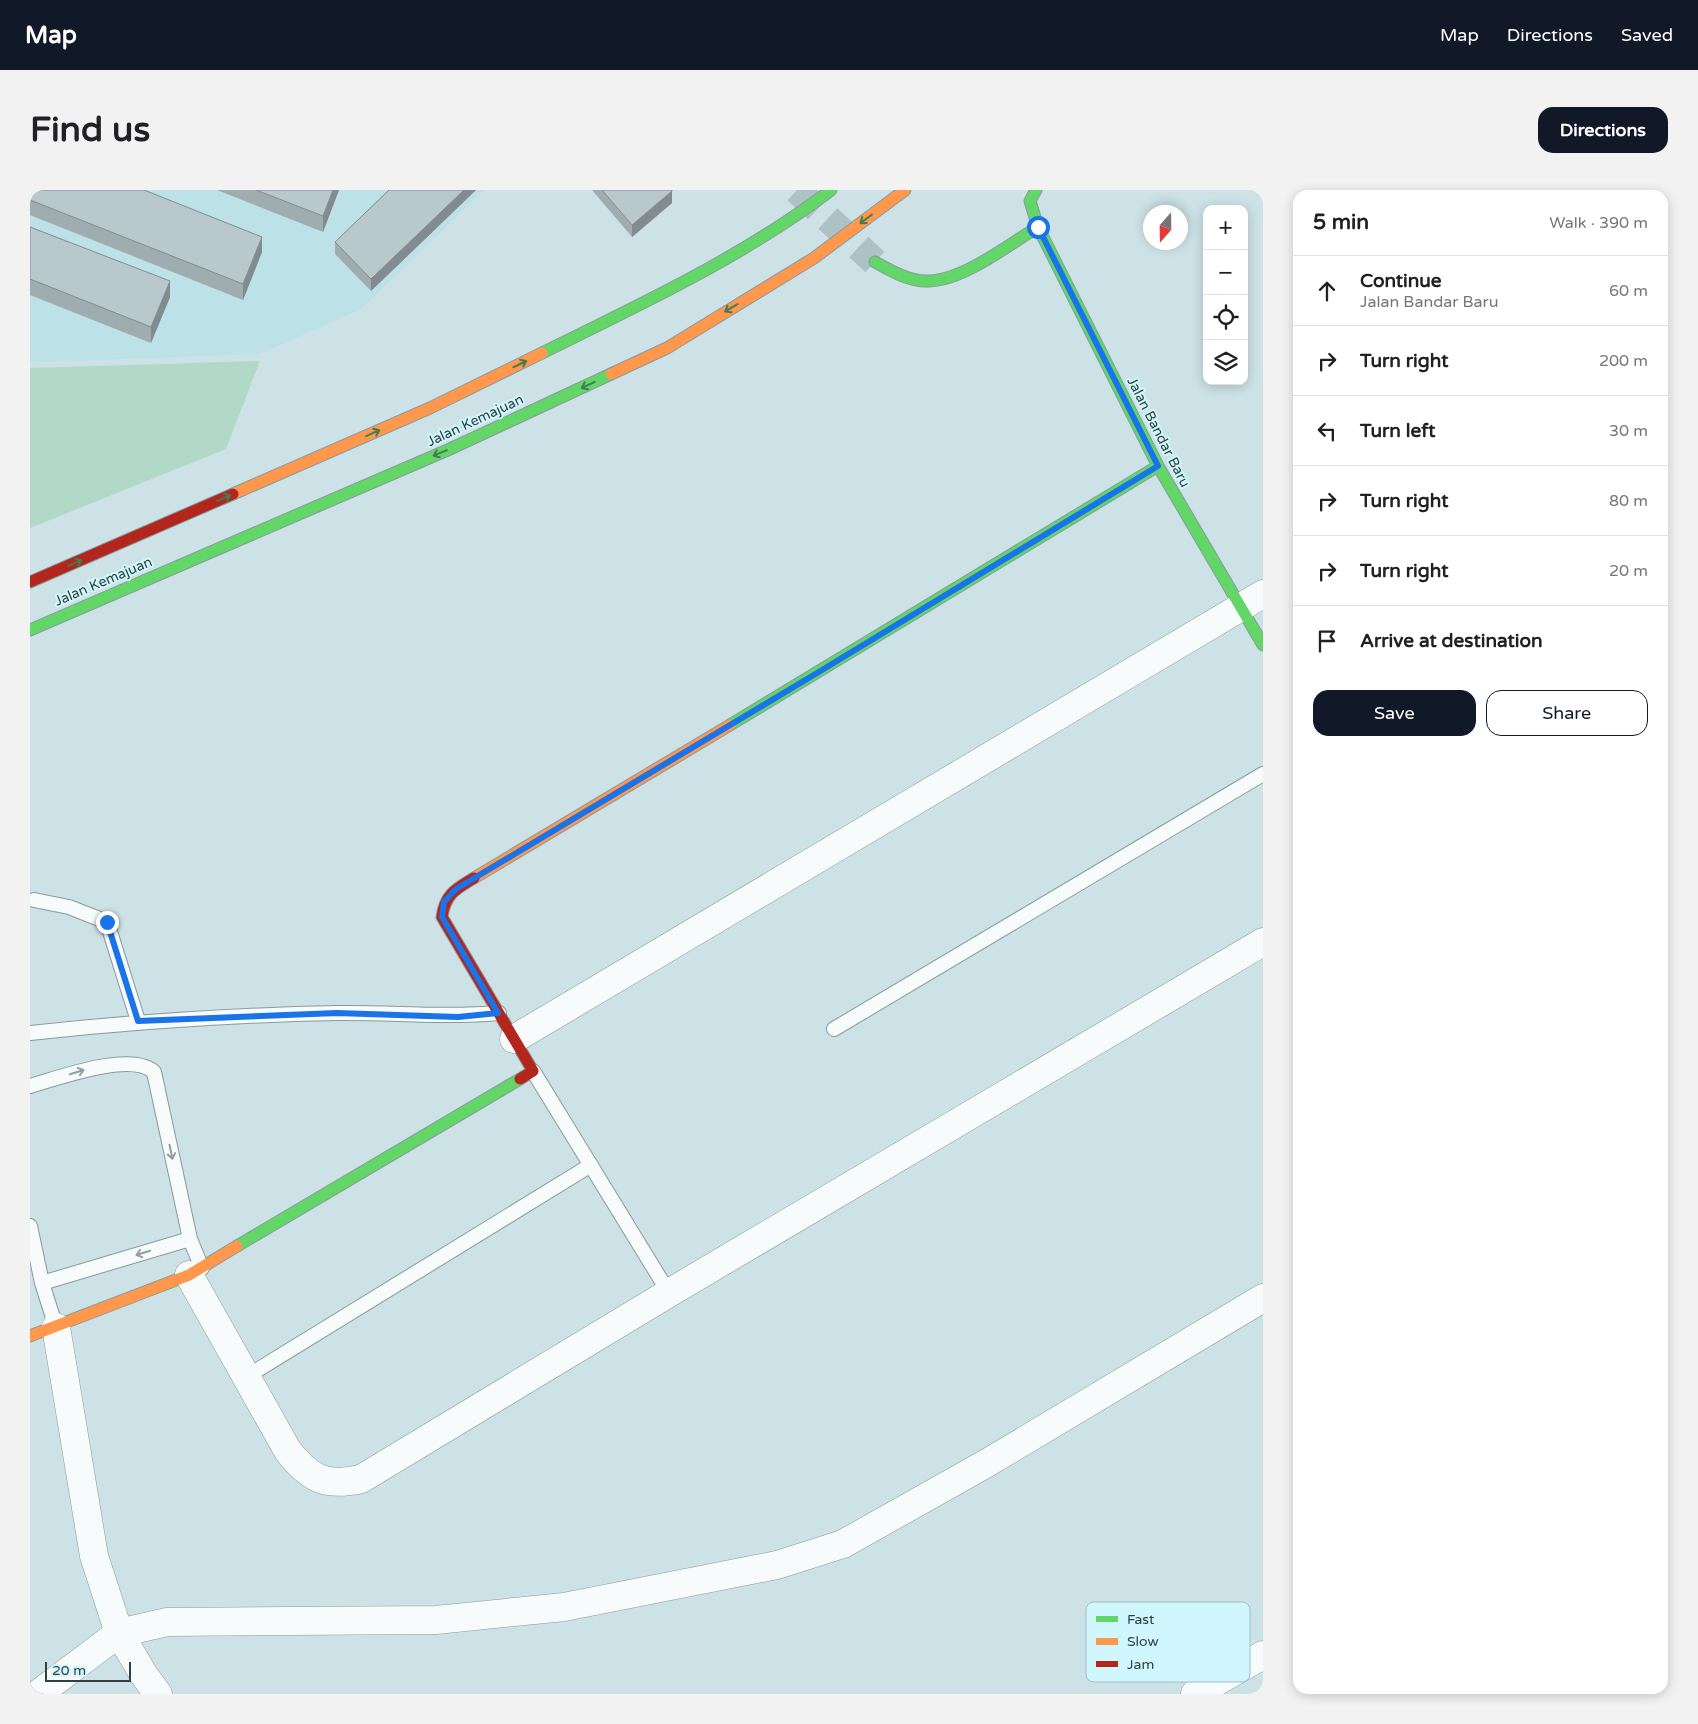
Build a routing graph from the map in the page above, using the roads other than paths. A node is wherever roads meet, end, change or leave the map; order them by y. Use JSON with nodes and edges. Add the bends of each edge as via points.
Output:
{"nodes":[{"id":1,"x":831,"y":190,"type":"edge"},
{"id":2,"x":906,"y":190,"type":"edge"},
{"id":3,"x":1036,"y":190,"type":"edge"},
{"id":4,"x":1038,"y":227,"type":"junction"},
{"id":5,"x":875,"y":262,"type":"tunnel mouth"},
{"id":6,"x":1158,"y":466,"type":"junction"},
{"id":7,"x":30,"y":582,"type":"edge"},
{"id":8,"x":1252,"y":601,"type":"edge"},
{"id":9,"x":30,"y":630,"type":"edge"},
{"id":10,"x":1263,"y":645,"type":"edge"},
{"id":11,"x":1263,"y":774,"type":"edge"},
{"id":12,"x":34,"y":900,"type":"dead end"},
{"id":13,"x":1263,"y":942,"type":"edge"},
{"id":14,"x":498,"y":1013,"type":"junction"},
{"id":15,"x":138,"y":1021,"type":"junction"},
{"id":16,"x":834,"y":1029,"type":"dead end"},
{"id":17,"x":30,"y":1033,"type":"edge"},
{"id":18,"x":514,"y":1039,"type":"junction"},
{"id":19,"x":533,"y":1071,"type":"junction"},
{"id":20,"x":30,"y":1086,"type":"edge"},
{"id":21,"x":591,"y":1165,"type":"junction"},
{"id":22,"x":30,"y":1226,"type":"edge"},
{"id":23,"x":190,"y":1239,"type":"junction"},
{"id":24,"x":195,"y":1272,"type":"junction"},
{"id":25,"x":42,"y":1283,"type":"junction"},
{"id":26,"x":668,"y":1293,"type":"junction"},
{"id":27,"x":1263,"y":1298,"type":"edge"},
{"id":28,"x":56,"y":1327,"type":"junction"},
{"id":29,"x":30,"y":1336,"type":"edge"},
{"id":30,"x":246,"y":1377,"type":"junction"},
{"id":31,"x":119,"y":1633,"type":"junction"},
{"id":32,"x":1263,"y":1655,"type":"edge"},
{"id":33,"x":1250,"y":1662,"type":"edge"},
{"id":34,"x":1216,"y":1682,"type":"edge"},
{"id":35,"x":38,"y":1694,"type":"edge"},
{"id":36,"x":158,"y":1694,"type":"edge"},
{"id":37,"x":1195,"y":1694,"type":"edge"}],
"edges":[{"from":7,"to":1,"type":"street","name":"Jalan Kemajuan","one_way":true,"via":[[430,408],[684,283],[797,216]]},
{"from":2,"to":9,"type":"street","name":"Jalan Kemajuan","one_way":true,"via":[[814,258],[666,348],[450,449]]},
{"from":3,"to":4,"type":"street","name":"Jalan Bandar Baru","via":[[1030,201]]},
{"from":4,"to":5,"type":"street","via":[[948,278],[928,281],[895,273]]},
{"from":4,"to":6,"type":"street","name":"Jalan Bandar Baru"},
{"from":6,"to":8,"type":"street","name":"Jalan Bandar Baru"},
{"from":6,"to":14,"type":"street","via":[[456,889],[444,902],[442,917]]},
{"from":8,"to":10,"type":"street","name":"Jalan Bandar Baru"},
{"from":8,"to":18,"type":"street"},
{"from":11,"to":16,"type":"lane"},
{"from":12,"to":15,"type":"lane","via":[[69,907],[107,922]]},
{"from":13,"to":26,"type":"street"},
{"from":14,"to":15,"type":"lane","via":[[458,1017],[337,1013]]},
{"from":14,"to":18,"type":"street"},
{"from":15,"to":17,"type":"lane"},
{"from":18,"to":19,"type":"street"},
{"from":19,"to":21,"type":"lane"},
{"from":19,"to":24,"type":"street"},
{"from":20,"to":23,"type":"lane","one_way":true,"via":[[92,1067],[148,1066],[154,1072]]},
{"from":21,"to":26,"type":"lane"},
{"from":21,"to":30,"type":"lane"},
{"from":22,"to":25,"type":"lane"},
{"from":23,"to":24,"type":"lane"},
{"from":23,"to":25,"type":"lane","one_way":true},
{"from":24,"to":28,"type":"street"},
{"from":24,"to":30,"type":"street"},
{"from":25,"to":28,"type":"lane"},
{"from":26,"to":30,"type":"street","via":[[361,1479],[343,1483],[321,1480],[302,1468],[288,1451]]},
{"from":27,"to":31,"type":"street","via":[[906,1510],[843,1544],[777,1565],[564,1606],[436,1620],[167,1622]]},
{"from":28,"to":29,"type":"street"},
{"from":28,"to":31,"type":"street","via":[[94,1556]]},
{"from":31,"to":35,"type":"street"},
{"from":31,"to":36,"type":"street"},
{"from":32,"to":33,"type":"street"},
{"from":34,"to":37,"type":"street"}]}
